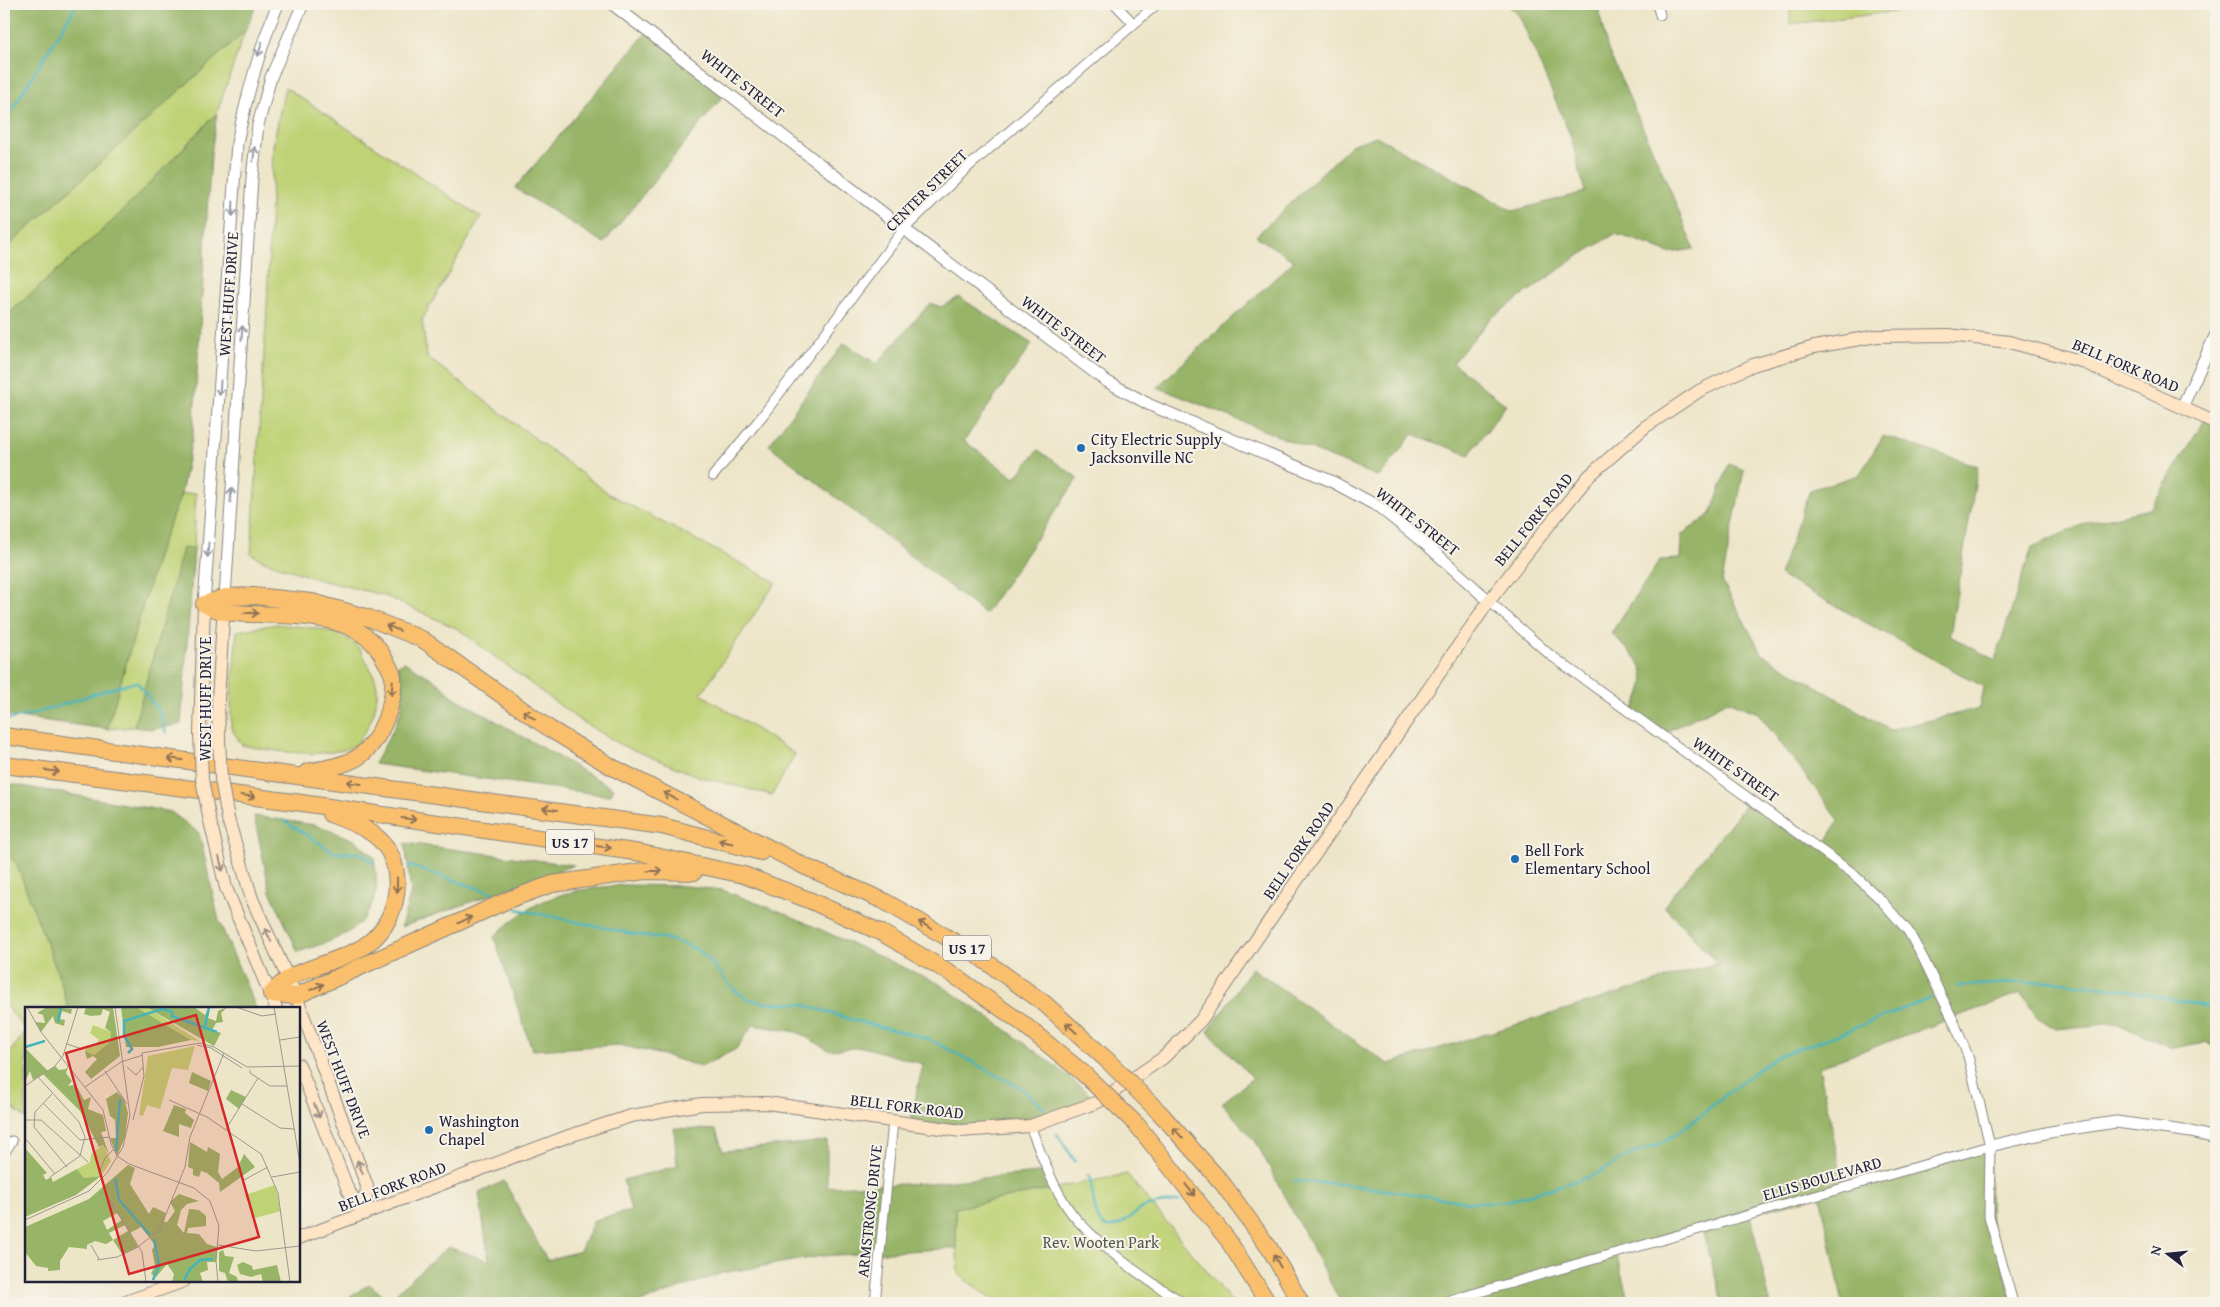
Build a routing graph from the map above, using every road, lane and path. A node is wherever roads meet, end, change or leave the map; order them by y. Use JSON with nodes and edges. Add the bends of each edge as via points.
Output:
{"nodes":[{"id":1,"x":278,"y":4,"type":"edge"},
{"id":2,"x":304,"y":4,"type":"edge"},
{"id":3,"x":612,"y":4,"type":"edge"},
{"id":4,"x":1115,"y":4,"type":"edge"},
{"id":5,"x":1157,"y":4,"type":"edge"},
{"id":6,"x":1657,"y":4,"type":"edge"},
{"id":7,"x":1660,"y":16,"type":"dead end"},
{"id":8,"x":1134,"y":24,"type":"junction"},
{"id":9,"x":904,"y":229,"type":"junction"},
{"id":10,"x":2216,"y":334,"type":"edge"},
{"id":11,"x":2182,"y":407,"type":"junction"},
{"id":12,"x":2216,"y":423,"type":"edge"},
{"id":13,"x":713,"y":476,"type":"dead end"},
{"id":14,"x":1489,"y":600,"type":"junction"},
{"id":15,"x":204,"y":604,"type":"junction"},
{"id":16,"x":224,"y":604,"type":"junction"},
{"id":17,"x":4,"y":736,"type":"edge"},
{"id":18,"x":4,"y":765,"type":"edge"},
{"id":19,"x":294,"y":775,"type":"junction"},
{"id":20,"x":302,"y":803,"type":"junction"},
{"id":21,"x":806,"y":867,"type":"junction"},
{"id":22,"x":744,"y":875,"type":"junction"},
{"id":23,"x":288,"y":978,"type":"junction"},
{"id":24,"x":296,"y":996,"type":"junction"},
{"id":25,"x":273,"y":1001,"type":"edge"},
{"id":26,"x":300,"y":1068,"type":"edge"},
{"id":27,"x":893,"y":1122,"type":"junction"},
{"id":28,"x":1030,"y":1126,"type":"junction"},
{"id":29,"x":2216,"y":1138,"type":"edge"},
{"id":30,"x":12,"y":1141,"type":"dead end"},
{"id":31,"x":1990,"y":1146,"type":"junction"},
{"id":32,"x":4,"y":1153,"type":"edge"},
{"id":33,"x":364,"y":1214,"type":"junction"},
{"id":34,"x":300,"y":1238,"type":"edge"},
{"id":35,"x":181,"y":1282,"type":"edge"},
{"id":36,"x":123,"y":1303,"type":"edge"},
{"id":37,"x":875,"y":1303,"type":"edge"},
{"id":38,"x":1184,"y":1303,"type":"edge"},
{"id":39,"x":1268,"y":1303,"type":"edge"},
{"id":40,"x":1301,"y":1303,"type":"edge"},
{"id":41,"x":1441,"y":1303,"type":"edge"},
{"id":42,"x":2012,"y":1303,"type":"edge"}],
"edges":[{"from":1,"to":15,"type":"street","name":"WEST HUFF DRIVE","one_way":true,"via":[[250,84],[237,143]]},
{"from":16,"to":2,"type":"street","name":"WEST HUFF DRIVE","one_way":true,"via":[[258,125],[270,78]]},
{"from":3,"to":9,"type":"street","name":"WHITE STREET"},
{"from":4,"to":8,"type":"street"},
{"from":5,"to":8,"type":"street","name":"CENTER STREET"},
{"from":6,"to":7,"type":"street"},
{"from":8,"to":9,"type":"street","name":"CENTER STREET","via":[[968,167]]},
{"from":9,"to":13,"type":"street","name":"CENTER STREET"},
{"from":9,"to":14,"type":"street","name":"WHITE STREET","via":[[1106,381],[1150,405],[1332,481],[1379,507]]},
{"from":10,"to":11,"type":"street"},
{"from":11,"to":12,"type":"main road","name":"BELL FORK ROAD"},
{"from":11,"to":14,"type":"main road","name":"BELL FORK ROAD","via":[[2081,361],[2010,342],[1949,335],[1877,336],[1814,347],[1753,365],[1699,391],[1645,427],[1589,476]]},
{"from":14,"to":28,"type":"main road","name":"BELL FORK ROAD","via":[[1201,1020],[1163,1058],[1098,1102]]},
{"from":14,"to":31,"type":"street","name":"WHITE STREET","via":[[1549,654],[1822,850],[1880,899],[1908,931],[1954,1022],[1968,1056]]},
{"from":15,"to":16,"type":"highway"},
{"from":15,"to":25,"type":"main road","name":"WEST HUFF DRIVE","one_way":true,"bridge":true,"via":[[200,733],[202,779],[226,888]]},
{"from":16,"to":19,"type":"highway","one_way":true,"via":[[336,622],[362,633],[380,650],[393,676],[390,708],[378,737],[360,758]]},
{"from":21,"to":16,"type":"highway","one_way":true,"via":[[612,766],[550,729],[422,639],[369,618],[312,602],[254,596]]},
{"from":23,"to":16,"type":"main road","name":"WEST HUFF DRIVE","one_way":true,"bridge":true,"via":[[252,899],[228,819],[221,779],[218,700]]},
{"from":19,"to":17,"type":"highway","number":"US 17","one_way":true},
{"from":18,"to":20,"type":"highway","number":"US 17","one_way":true},
{"from":21,"to":19,"type":"highway","number":"US 17","one_way":true,"via":[[738,844],[662,826]]},
{"from":20,"to":22,"type":"highway","number":"US 17","one_way":true,"via":[[641,853]]},
{"from":20,"to":23,"type":"highway","one_way":true,"via":[[366,827],[390,854],[398,885],[396,901],[380,934],[361,948]]},
{"from":40,"to":21,"type":"highway","number":"US 17","one_way":true,"bridge":true,"via":[[1270,1248],[1223,1184],[1161,1114],[1044,1003],[974,952],[884,901]]},
{"from":24,"to":22,"type":"highway","one_way":true,"via":[[508,900],[552,884],[645,871]]},
{"from":22,"to":39,"type":"highway","number":"US 17","one_way":true,"bridge":true,"via":[[882,933],[968,985],[1022,1023],[1083,1073],[1137,1125],[1228,1240]]},
{"from":23,"to":24,"type":"main road","name":"WEST HUFF DRIVE"},
{"from":23,"to":25,"type":"highway"},
{"from":24,"to":25,"type":"highway"},
{"from":33,"to":24,"type":"main road","name":"WEST HUFF DRIVE","one_way":true,"via":[[367,1186]]},
{"from":26,"to":33,"type":"main road","one_way":true,"via":[[348,1190]]},
{"from":27,"to":28,"type":"main road","name":"BELL FORK ROAD","via":[[961,1131]]},
{"from":27,"to":33,"type":"main road","name":"BELL FORK ROAD","via":[[767,1103],[702,1104],[631,1116]]},
{"from":27,"to":37,"type":"street","name":"ARMSTRONG DRIVE"},
{"from":28,"to":38,"type":"street","via":[[1052,1180],[1077,1220],[1138,1275]]},
{"from":29,"to":31,"type":"street","name":"ELLIS BOULEVARD","via":[[2116,1122],[2050,1132]]},
{"from":30,"to":32,"type":"street"},
{"from":31,"to":41,"type":"street","name":"ELLIS BOULEVARD"},
{"from":31,"to":42,"type":"street","name":"WHITE STREET","via":[[1989,1216]]},
{"from":33,"to":34,"type":"main road","name":"BELL FORK ROAD"},
{"from":35,"to":36,"type":"main road"}]}
